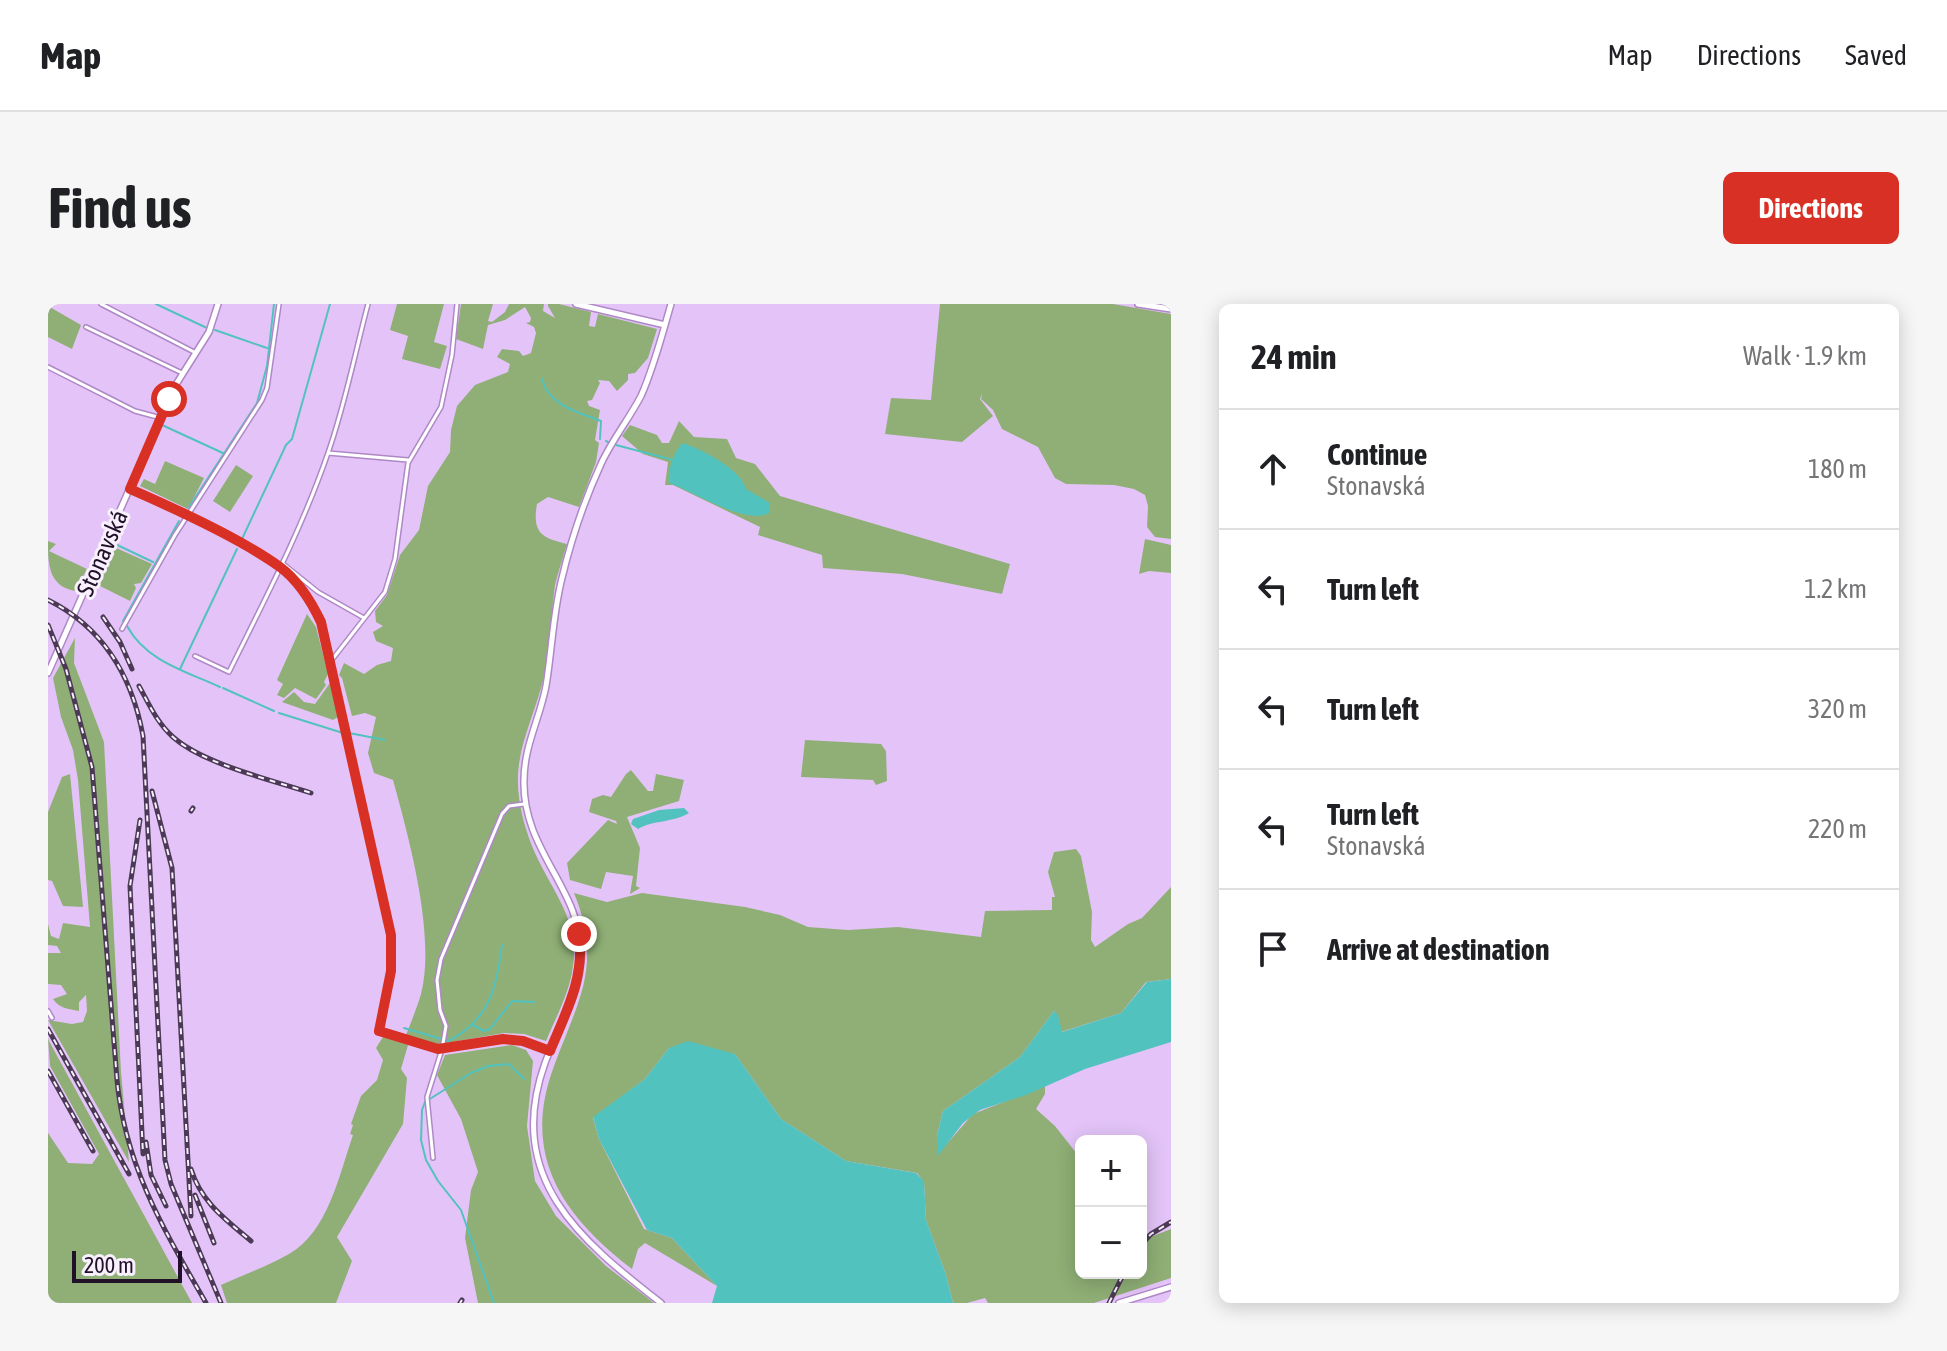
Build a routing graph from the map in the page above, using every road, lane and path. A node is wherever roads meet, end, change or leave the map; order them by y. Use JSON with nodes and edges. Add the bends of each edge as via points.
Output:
{"nodes":[{"id":1,"x":101,"y":304,"type":"edge"},
{"id":2,"x":218,"y":304,"type":"edge"},
{"id":3,"x":279,"y":304,"type":"edge"},
{"id":4,"x":368,"y":304,"type":"edge"},
{"id":5,"x":457,"y":304,"type":"edge"},
{"id":6,"x":576,"y":304,"type":"edge"},
{"id":7,"x":671,"y":304,"type":"edge"},
{"id":8,"x":1138,"y":304,"type":"edge"},
{"id":9,"x":1171,"y":309,"type":"edge"},
{"id":10,"x":665,"y":325,"type":"junction"},
{"id":11,"x":86,"y":327,"type":"dead end"},
{"id":12,"x":196,"y":353,"type":"junction"},
{"id":13,"x":48,"y":367,"type":"edge"},
{"id":14,"x":182,"y":373,"type":"junction"},
{"id":15,"x":161,"y":418,"type":"junction"},
{"id":16,"x":328,"y":453,"type":"junction"},
{"id":17,"x":410,"y":460,"type":"junction"},
{"id":18,"x":130,"y":489,"type":"junction"},
{"id":19,"x":189,"y":516,"type":"junction"},
{"id":20,"x":282,"y":565,"type":"junction"},
{"id":21,"x":364,"y":618,"type":"junction"},
{"id":22,"x":122,"y":629,"type":"dead end"},
{"id":23,"x":195,"y":656,"type":"dead end"},
{"id":24,"x":331,"y":661,"type":"junction"},
{"id":25,"x":48,"y":673,"type":"edge"},
{"id":26,"x":524,"y":804,"type":"junction"},
{"id":27,"x":48,"y":1011,"type":"edge"},
{"id":28,"x":52,"y":1018,"type":"dead end"},
{"id":29,"x":442,"y":1049,"type":"junction"},
{"id":30,"x":550,"y":1051,"type":"junction"},
{"id":31,"x":433,"y":1158,"type":"dead end"},
{"id":32,"x":1171,"y":1287,"type":"edge"},
{"id":33,"x":661,"y":1303,"type":"edge"},
{"id":34,"x":1119,"y":1303,"type":"edge"}],
"edges":[{"from":1,"to":12,"type":"street"},
{"from":2,"to":12,"type":"street","name":"Stonavská"},
{"from":3,"to":19,"type":"street","via":[[262,400]]},
{"from":4,"to":16,"type":"street"},
{"from":5,"to":17,"type":"street","via":[[441,407]]},
{"from":6,"to":10,"type":"street"},
{"from":7,"to":10,"type":"street"},
{"from":8,"to":9,"type":"street"},
{"from":10,"to":26,"type":"street","via":[[646,384],[601,462],[561,580],[546,686],[525,757]]},
{"from":11,"to":14,"type":"street"},
{"from":12,"to":14,"type":"street","name":"Stonavská"},
{"from":13,"to":15,"type":"street","via":[[135,411]]},
{"from":14,"to":15,"type":"street","name":"Stonavská"},
{"from":15,"to":18,"type":"street","name":"Stonavská"},
{"from":16,"to":17,"type":"street"},
{"from":16,"to":20,"type":"street"},
{"from":17,"to":21,"type":"street","via":[[395,559],[385,592]]},
{"from":18,"to":19,"type":"street"},
{"from":18,"to":25,"type":"street","name":"Stonavská"},
{"from":19,"to":20,"type":"street"},
{"from":19,"to":22,"type":"street"},
{"from":20,"to":21,"type":"street"},
{"from":20,"to":23,"type":"street","via":[[229,672]]},
{"from":20,"to":24,"type":"street","via":[[312,603]]},
{"from":21,"to":24,"type":"street"},
{"from":24,"to":29,"type":"street","via":[[391,935],[391,971],[379,1031]]},
{"from":26,"to":29,"type":"street","via":[[509,806],[502,814],[441,959],[437,980],[446,1026]]},
{"from":26,"to":30,"type":"street","via":[[537,844],[575,915],[581,946],[573,998]]},
{"from":27,"to":28,"type":"street"},
{"from":29,"to":30,"type":"street","via":[[503,1039]]},
{"from":29,"to":31,"type":"street","via":[[427,1097]]},
{"from":30,"to":33,"type":"street","via":[[537,1090],[534,1122],[539,1162],[550,1191],[587,1242]]},
{"from":32,"to":34,"type":"street"}]}
